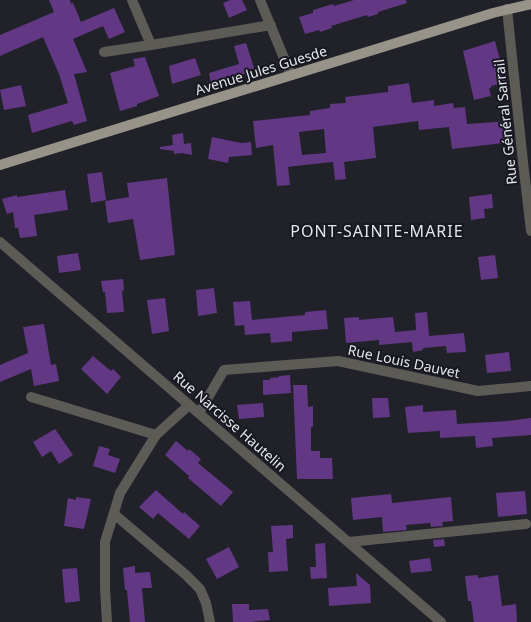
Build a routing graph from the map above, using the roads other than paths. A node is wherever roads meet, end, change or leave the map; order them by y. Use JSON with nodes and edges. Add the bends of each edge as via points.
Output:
{"nodes":[{"id":1,"x":132,"y":0,"type":"edge"},
{"id":2,"x":260,"y":0,"type":"edge"},
{"id":3,"x":531,"y":4,"type":"edge"},
{"id":4,"x":507,"y":9,"type":"junction"},
{"id":5,"x":271,"y":25,"type":"junction"},
{"id":6,"x":151,"y":45,"type":"junction"},
{"id":7,"x":104,"y":52,"type":"dead end"},
{"id":8,"x":291,"y":75,"type":"junction"},
{"id":9,"x":0,"y":165,"type":"edge"},
{"id":10,"x":531,"y":231,"type":"edge"},
{"id":11,"x":0,"y":242,"type":"edge"},
{"id":12,"x":531,"y":386,"type":"edge"},
{"id":13,"x":31,"y":397,"type":"dead end"},
{"id":14,"x":189,"y":405,"type":"junction"},
{"id":15,"x":199,"y":413,"type":"junction"},
{"id":16,"x":156,"y":435,"type":"junction"},
{"id":17,"x":114,"y":514,"type":"junction"},
{"id":18,"x":526,"y":524,"type":"dead end"},
{"id":19,"x":348,"y":542,"type":"junction"},
{"id":20,"x":108,"y":622,"type":"edge"},
{"id":21,"x":210,"y":622,"type":"edge"},
{"id":22,"x":442,"y":622,"type":"edge"}],
"edges":[{"from":1,"to":6,"type":"street"},
{"from":2,"to":5,"type":"street"},
{"from":3,"to":4,"type":"main road","name":"Avenue Jules Guesde"},
{"from":4,"to":8,"type":"main road","name":"Avenue Jules Guesde"},
{"from":4,"to":10,"type":"street","name":"Rue Général Sarrail"},
{"from":5,"to":6,"type":"street"},
{"from":5,"to":8,"type":"street"},
{"from":6,"to":7,"type":"street"},
{"from":8,"to":9,"type":"main road","name":"Avenue Jules Guesde"},
{"from":11,"to":14,"type":"street","name":"Rue Narcisse Hautelin"},
{"from":12,"to":15,"type":"street","name":"Rue Louis Dauvet","via":[[478,391],[338,361],[224,370]]},
{"from":13,"to":16,"type":"street"},
{"from":14,"to":15,"type":"street","name":"Rue Narcisse Hautelin"},
{"from":14,"to":16,"type":"street"},
{"from":15,"to":19,"type":"street","name":"Rue Narcisse Hautelin"},
{"from":16,"to":17,"type":"street","via":[[120,493]]},
{"from":17,"to":20,"type":"street","via":[[105,542]]},
{"from":17,"to":21,"type":"street","via":[[200,589]]},
{"from":18,"to":19,"type":"street"},
{"from":19,"to":22,"type":"street","name":"Rue Narcisse Hautelin"}]}
